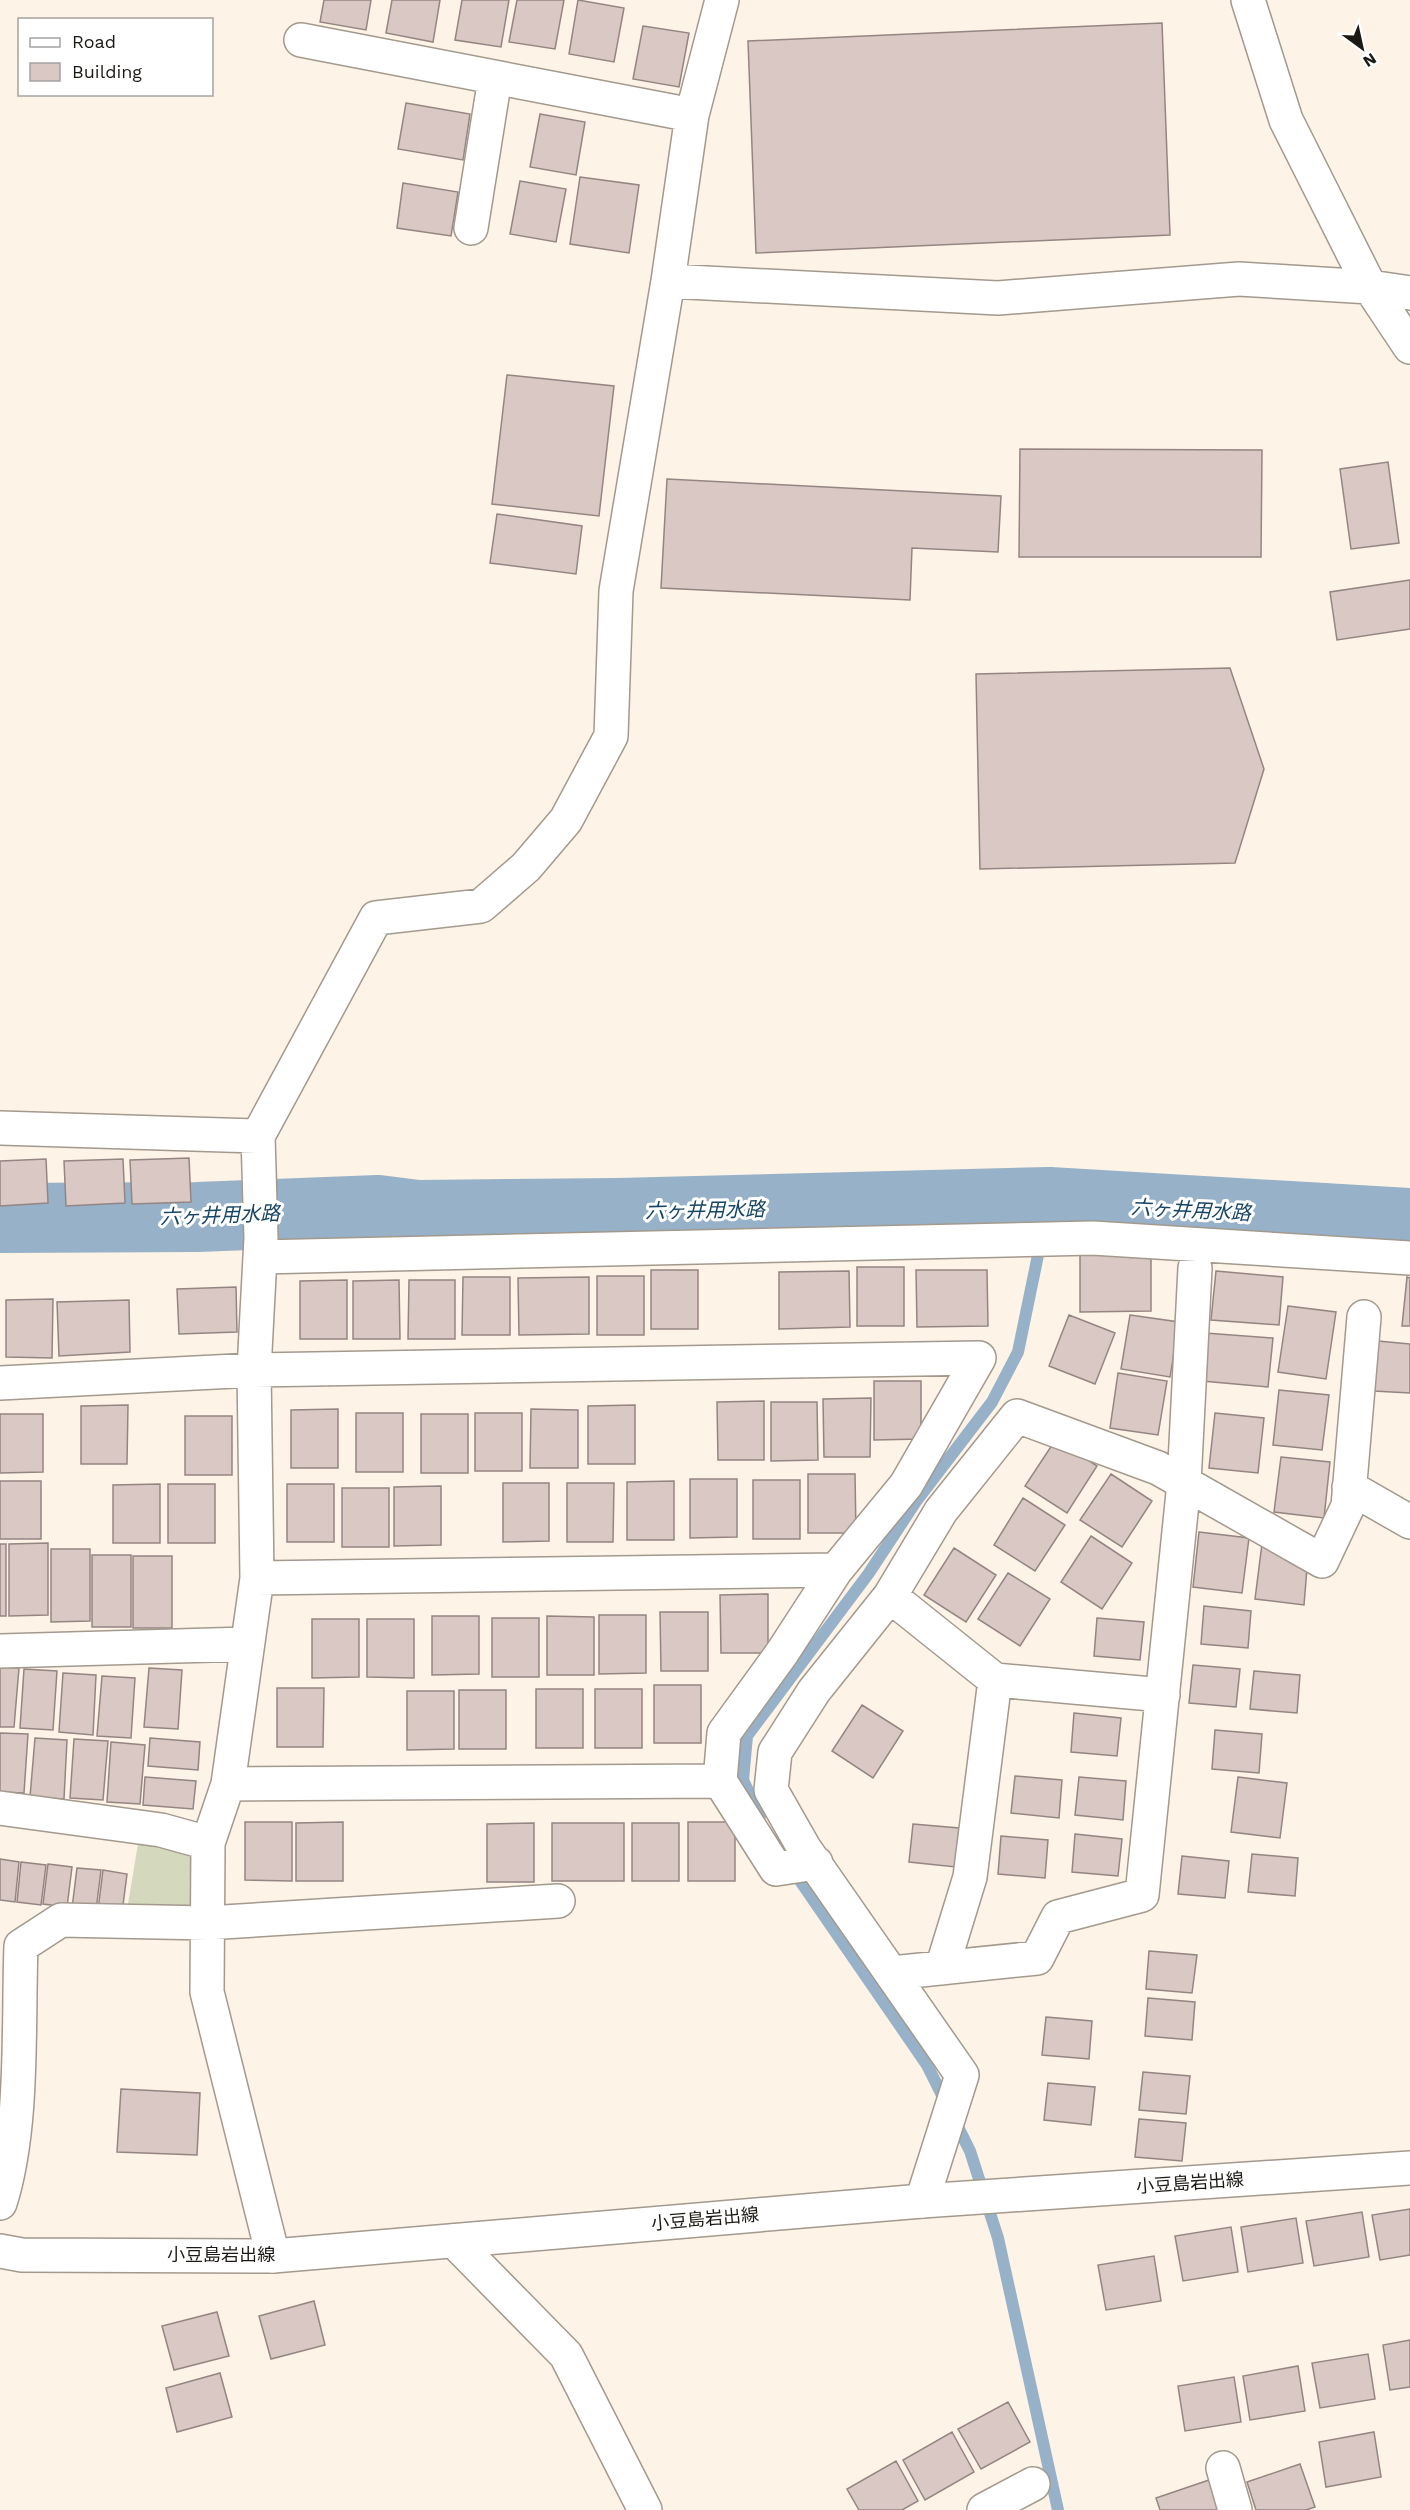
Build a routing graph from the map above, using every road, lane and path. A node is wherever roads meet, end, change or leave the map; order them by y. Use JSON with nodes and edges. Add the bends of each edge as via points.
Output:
{"nodes":[{"id":1,"x":722,"y":0,"type":"edge"},
{"id":2,"x":1248,"y":0,"type":"edge"},
{"id":3,"x":301,"y":40,"type":"dead end"},
{"id":4,"x":495,"y":78,"type":"junction"},
{"id":5,"x":692,"y":115,"type":"junction"},
{"id":6,"x":471,"y":228,"type":"dead end"},
{"id":7,"x":668,"y":281,"type":"junction"},
{"id":8,"x":1370,"y":287,"type":"junction"},
{"id":9,"x":1410,"y":293,"type":"edge"},
{"id":10,"x":1410,"y":347,"type":"edge"},
{"id":11,"x":0,"y":1128,"type":"edge"},
{"id":12,"x":258,"y":1143,"type":"junction"},
{"id":13,"x":261,"y":1247,"type":"junction"},
{"id":14,"x":1410,"y":1258,"type":"edge"},
{"id":15,"x":1195,"y":1268,"type":"dead end"},
{"id":16,"x":1364,"y":1317,"type":"dead end"},
{"id":17,"x":254,"y":1370,"type":"junction"},
{"id":18,"x":0,"y":1383,"type":"edge"},
{"id":19,"x":1184,"y":1483,"type":"junction"},
{"id":20,"x":1349,"y":1487,"type":"junction"},
{"id":21,"x":1410,"y":1522,"type":"edge"},
{"id":22,"x":836,"y":1570,"type":"junction"},
{"id":23,"x":257,"y":1578,"type":"junction"},
{"id":24,"x":890,"y":1596,"type":"junction"},
{"id":25,"x":247,"y":1644,"type":"junction"},
{"id":26,"x":0,"y":1651,"type":"edge"},
{"id":27,"x":994,"y":1680,"type":"junction"},
{"id":28,"x":1162,"y":1695,"type":"junction"},
{"id":29,"x":720,"y":1780,"type":"junction"},
{"id":30,"x":228,"y":1784,"type":"junction"},
{"id":31,"x":0,"y":1808,"type":"edge"},
{"id":32,"x":208,"y":1843,"type":"junction"},
{"id":33,"x":816,"y":1863,"type":"junction"},
{"id":34,"x":558,"y":1901,"type":"dead end"},
{"id":35,"x":207,"y":1923,"type":"junction"},
{"id":36,"x":942,"y":1968,"type":"junction"},
{"id":37,"x":892,"y":1973,"type":"junction"},
{"id":38,"x":1410,"y":2168,"type":"edge"},
{"id":39,"x":922,"y":2200,"type":"junction"},
{"id":40,"x":0,"y":2203,"type":"edge"},
{"id":41,"x":454,"y":2241,"type":"junction"},
{"id":42,"x":0,"y":2251,"type":"edge"},
{"id":43,"x":273,"y":2256,"type":"junction"},
{"id":44,"x":1223,"y":2468,"type":"dead end"},
{"id":45,"x":1033,"y":2484,"type":"dead end"},
{"id":46,"x":645,"y":2510,"type":"edge"},
{"id":47,"x":984,"y":2510,"type":"edge"},
{"id":48,"x":1235,"y":2510,"type":"edge"}],
"edges":[{"from":1,"to":5,"type":"street"},
{"from":2,"to":8,"type":"street","via":[[1286,120]]},
{"from":3,"to":4,"type":"street"},
{"from":4,"to":5,"type":"street"},
{"from":4,"to":6,"type":"street"},
{"from":5,"to":7,"type":"street"},
{"from":7,"to":8,"type":"street","via":[[998,298],[1239,279]]},
{"from":7,"to":12,"type":"street","via":[[616,591],[611,736],[566,820],[526,867],[481,906],[376,918]]},
{"from":8,"to":9,"type":"street"},
{"from":8,"to":10,"type":"street"},
{"from":11,"to":12,"type":"street"},
{"from":12,"to":13,"type":"street"},
{"from":13,"to":14,"type":"street","via":[[1093,1238]]},
{"from":13,"to":17,"type":"street"},
{"from":15,"to":19,"type":"street"},
{"from":16,"to":20,"type":"street"},
{"from":17,"to":18,"type":"street"},
{"from":17,"to":22,"type":"street","via":[[979,1359],[906,1485]]},
{"from":17,"to":23,"type":"street"},
{"from":19,"to":20,"type":"street","via":[[1322,1561],[1348,1506]]},
{"from":19,"to":24,"type":"street","via":[[1158,1468],[1017,1416],[941,1511]]},
{"from":19,"to":28,"type":"street"},
{"from":20,"to":21,"type":"street"},
{"from":22,"to":23,"type":"street"},
{"from":22,"to":29,"type":"street","via":[[724,1733]]},
{"from":23,"to":25,"type":"street"},
{"from":24,"to":27,"type":"street"},
{"from":24,"to":33,"type":"street","via":[[814,1691],[775,1752],[771,1790]]},
{"from":25,"to":26,"type":"street"},
{"from":25,"to":30,"type":"street"},
{"from":27,"to":28,"type":"street"},
{"from":27,"to":36,"type":"street","via":[[970,1877]]},
{"from":28,"to":36,"type":"street","via":[[1142,1894],[1058,1917],[1037,1958]]},
{"from":29,"to":30,"type":"street"},
{"from":29,"to":33,"type":"street","via":[[776,1869]]},
{"from":30,"to":32,"type":"street"},
{"from":31,"to":32,"type":"street","via":[[161,1830]]},
{"from":32,"to":35,"type":"street"},
{"from":33,"to":37,"type":"street"},
{"from":34,"to":35,"type":"street"},
{"from":35,"to":40,"type":"street","via":[[61,1920],[21,1946],[16,2100],[7,2181]]},
{"from":35,"to":43,"type":"street","via":[[207,1992]]},
{"from":36,"to":37,"type":"street"},
{"from":37,"to":39,"type":"street","via":[[962,2075]]},
{"from":38,"to":39,"type":"street","name":"小豆島岩出線"},
{"from":39,"to":41,"type":"street","name":"小豆島岩出線"},
{"from":41,"to":43,"type":"street","name":"小豆島岩出線"},
{"from":41,"to":46,"type":"street","via":[[566,2355]]},
{"from":42,"to":43,"type":"street","name":"小豆島岩出線","via":[[22,2255]]},
{"from":44,"to":48,"type":"street"},
{"from":45,"to":47,"type":"street"}]}
